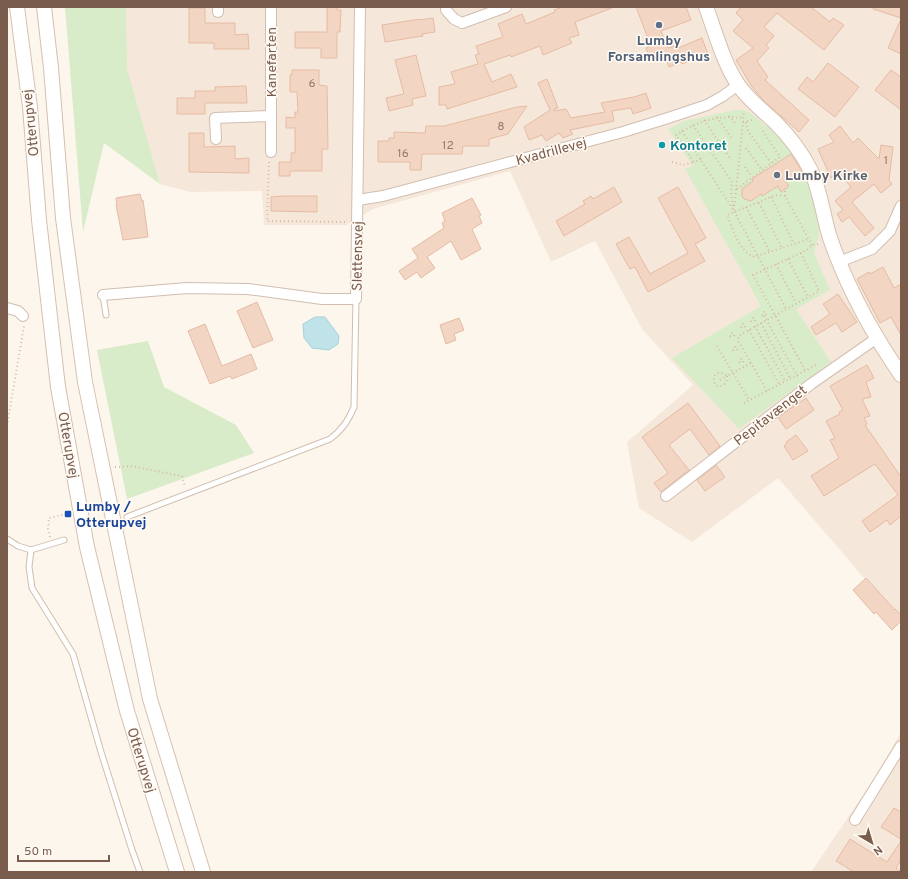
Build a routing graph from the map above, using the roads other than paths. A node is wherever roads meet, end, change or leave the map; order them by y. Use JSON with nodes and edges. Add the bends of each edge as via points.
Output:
{"nodes":[{"id":1,"x":13,"y":7,"type":"edge"},
{"id":2,"x":17,"y":7,"type":"edge"},
{"id":3,"x":44,"y":7,"type":"edge"},
{"id":4,"x":51,"y":7,"type":"edge"},
{"id":5,"x":271,"y":7,"type":"edge"},
{"id":6,"x":360,"y":7,"type":"edge"},
{"id":7,"x":446,"y":7,"type":"edge"},
{"id":8,"x":506,"y":7,"type":"edge"},
{"id":9,"x":706,"y":7,"type":"edge"},
{"id":10,"x":24,"y":68,"type":"junction"},
{"id":11,"x":51,"y":68,"type":"junction"},
{"id":12,"x":738,"y":85,"type":"junction"},
{"id":13,"x":271,"y":116,"type":"junction"},
{"id":14,"x":216,"y":139,"type":"dead end"},
{"id":15,"x":271,"y":152,"type":"road end"},
{"id":16,"x":358,"y":200,"type":"junction"},
{"id":17,"x":901,"y":206,"type":"edge"},
{"id":18,"x":839,"y":262,"type":"junction"},
{"id":19,"x":103,"y":295,"type":"joint"},
{"id":20,"x":356,"y":299,"type":"junction"},
{"id":21,"x":7,"y":308,"type":"edge"},
{"id":22,"x":106,"y":315,"type":"dead end"},
{"id":23,"x":23,"y":316,"type":"road end"},
{"id":24,"x":877,"y":338,"type":"junction"},
{"id":25,"x":901,"y":375,"type":"edge"},
{"id":26,"x":666,"y":496,"type":"dead end"},
{"id":27,"x":127,"y":517,"type":"dead end"},
{"id":28,"x":7,"y":539,"type":"edge"},
{"id":29,"x":64,"y":540,"type":"dead end"},
{"id":30,"x":31,"y":550,"type":"junction"},
{"id":31,"x":901,"y":746,"type":"edge"},
{"id":32,"x":855,"y":820,"type":"dead end"},
{"id":33,"x":140,"y":872,"type":"edge"},
{"id":34,"x":177,"y":872,"type":"edge"},
{"id":35,"x":204,"y":872,"type":"edge"}],
"edges":[{"from":1,"to":10,"type":"main road"},
{"from":2,"to":10,"type":"main road","name":"Otterupvej"},
{"from":3,"to":11,"type":"main road","name":"Otterupvej"},
{"from":4,"to":11,"type":"main road"},
{"from":5,"to":13,"type":"street","name":"Kanefarten"},
{"from":6,"to":16,"type":"street","name":"Slettensvej"},
{"from":7,"to":8,"type":"street","via":[[454,19],[462,23]]},
{"from":9,"to":12,"type":"main road"},
{"from":10,"to":34,"type":"main road","name":"Otterupvej","via":[[58,387],[87,547],[127,711]]},
{"from":11,"to":35,"type":"main road","name":"Otterupvej","via":[[63,218],[85,382],[150,699]]},
{"from":12,"to":16,"type":"street","name":"Kvadrillevej","via":[[707,105],[623,132]]},
{"from":12,"to":18,"type":"main road","via":[[789,137],[800,152],[818,189],[827,229]]},
{"from":13,"to":14,"type":"street","name":"Kanefarten","via":[[215,118]]},
{"from":13,"to":15,"type":"street","name":"Kanefarten"},
{"from":16,"to":20,"type":"street","name":"Slettensvej"},
{"from":17,"to":18,"type":"street","via":[[890,231],[872,249]]},
{"from":18,"to":24,"type":"main road"},
{"from":19,"to":20,"type":"street","name":"Slettensvej","via":[[202,288],[248,289],[322,299]]},
{"from":19,"to":22,"type":"lane"},
{"from":20,"to":27,"type":"lane","via":[[354,407],[348,421],[339,432],[330,439]]},
{"from":21,"to":23,"type":"street"},
{"from":24,"to":25,"type":"main road"},
{"from":24,"to":26,"type":"street","name":"Pepitavænget","via":[[811,384]]},
{"from":28,"to":30,"type":"lane"},
{"from":29,"to":30,"type":"lane"},
{"from":30,"to":33,"type":"lane","via":[[29,567],[32,588],[73,654],[101,752]]},
{"from":31,"to":32,"type":"street"}]}
